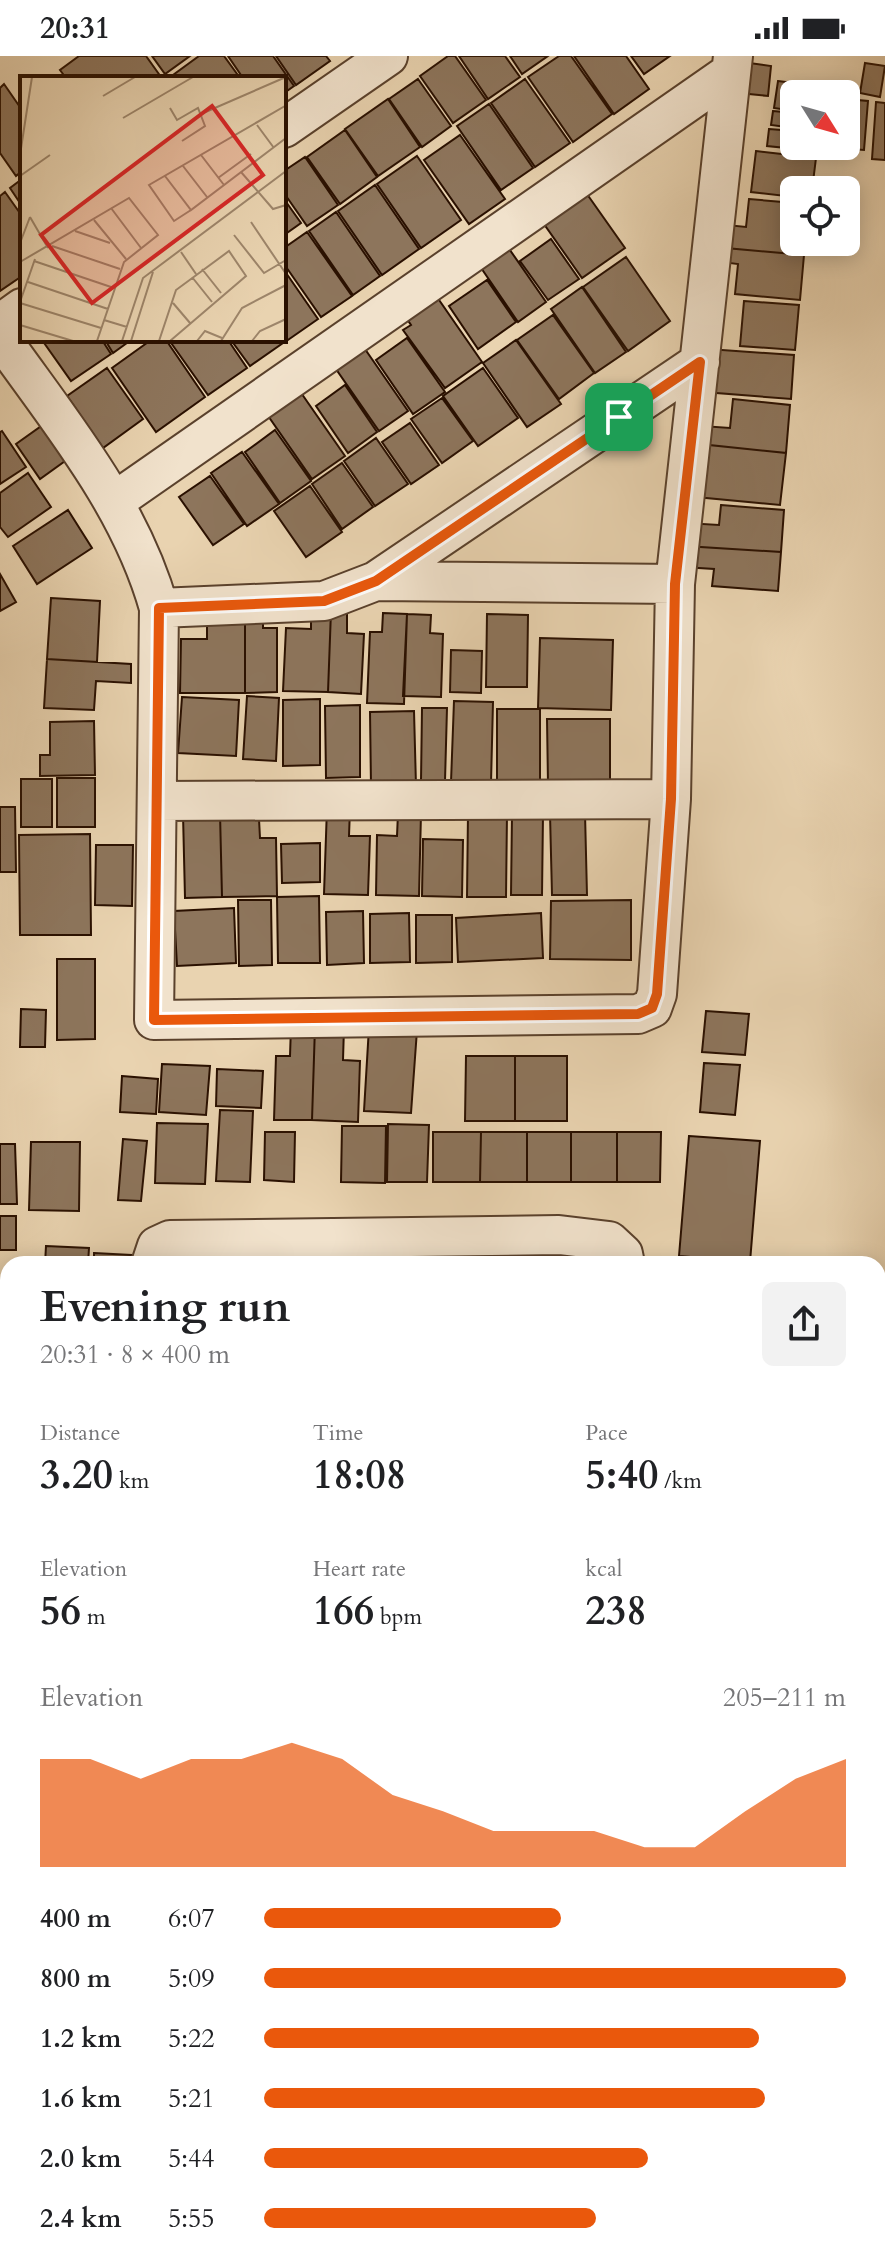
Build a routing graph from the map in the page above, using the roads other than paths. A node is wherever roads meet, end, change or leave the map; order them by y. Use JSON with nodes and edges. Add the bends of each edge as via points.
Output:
{"nodes":[{"id":1,"x":388,"y":56,"type":"edge"},
{"id":2,"x":732,"y":64,"type":"edge"},
{"id":3,"x":286,"y":127,"type":"edge"},
{"id":4,"x":20,"y":309,"type":"edge"},
{"id":5,"x":0,"y":324,"type":"edge"},
{"id":6,"x":0,"y":337,"type":"edge"},
{"id":7,"x":700,"y":362,"type":"junction"},
{"id":8,"x":115,"y":501,"type":"junction"},
{"id":9,"x":376,"y":581,"type":"junction"},
{"id":10,"x":675,"y":584,"type":"junction"},
{"id":11,"x":159,"y":608,"type":"junction"},
{"id":12,"x":671,"y":799,"type":"junction"},
{"id":13,"x":158,"y":801,"type":"junction"},
{"id":14,"x":154,"y":1256,"type":"edge"},
{"id":15,"x":623,"y":1256,"type":"edge"}],
"edges":[{"from":1,"to":3,"type":"street"},
{"from":2,"to":7,"type":"street"},
{"from":2,"to":8,"type":"street"},
{"from":4,"to":5,"type":"street"},
{"from":6,"to":8,"type":"street"},
{"from":7,"to":9,"type":"street"},
{"from":7,"to":10,"type":"street"},
{"from":8,"to":11,"type":"street"},
{"from":9,"to":10,"type":"street"},
{"from":9,"to":11,"type":"street","via":[[324,601]]},
{"from":10,"to":12,"type":"street"},
{"from":11,"to":13,"type":"street"},
{"from":12,"to":13,"type":"street"},
{"from":12,"to":13,"type":"street","via":[[657,994],[652,1008],[638,1014],[154,1020]]},
{"from":14,"to":15,"type":"street","via":[[157,1246],[170,1240],[472,1234],[609,1241]]}]}
